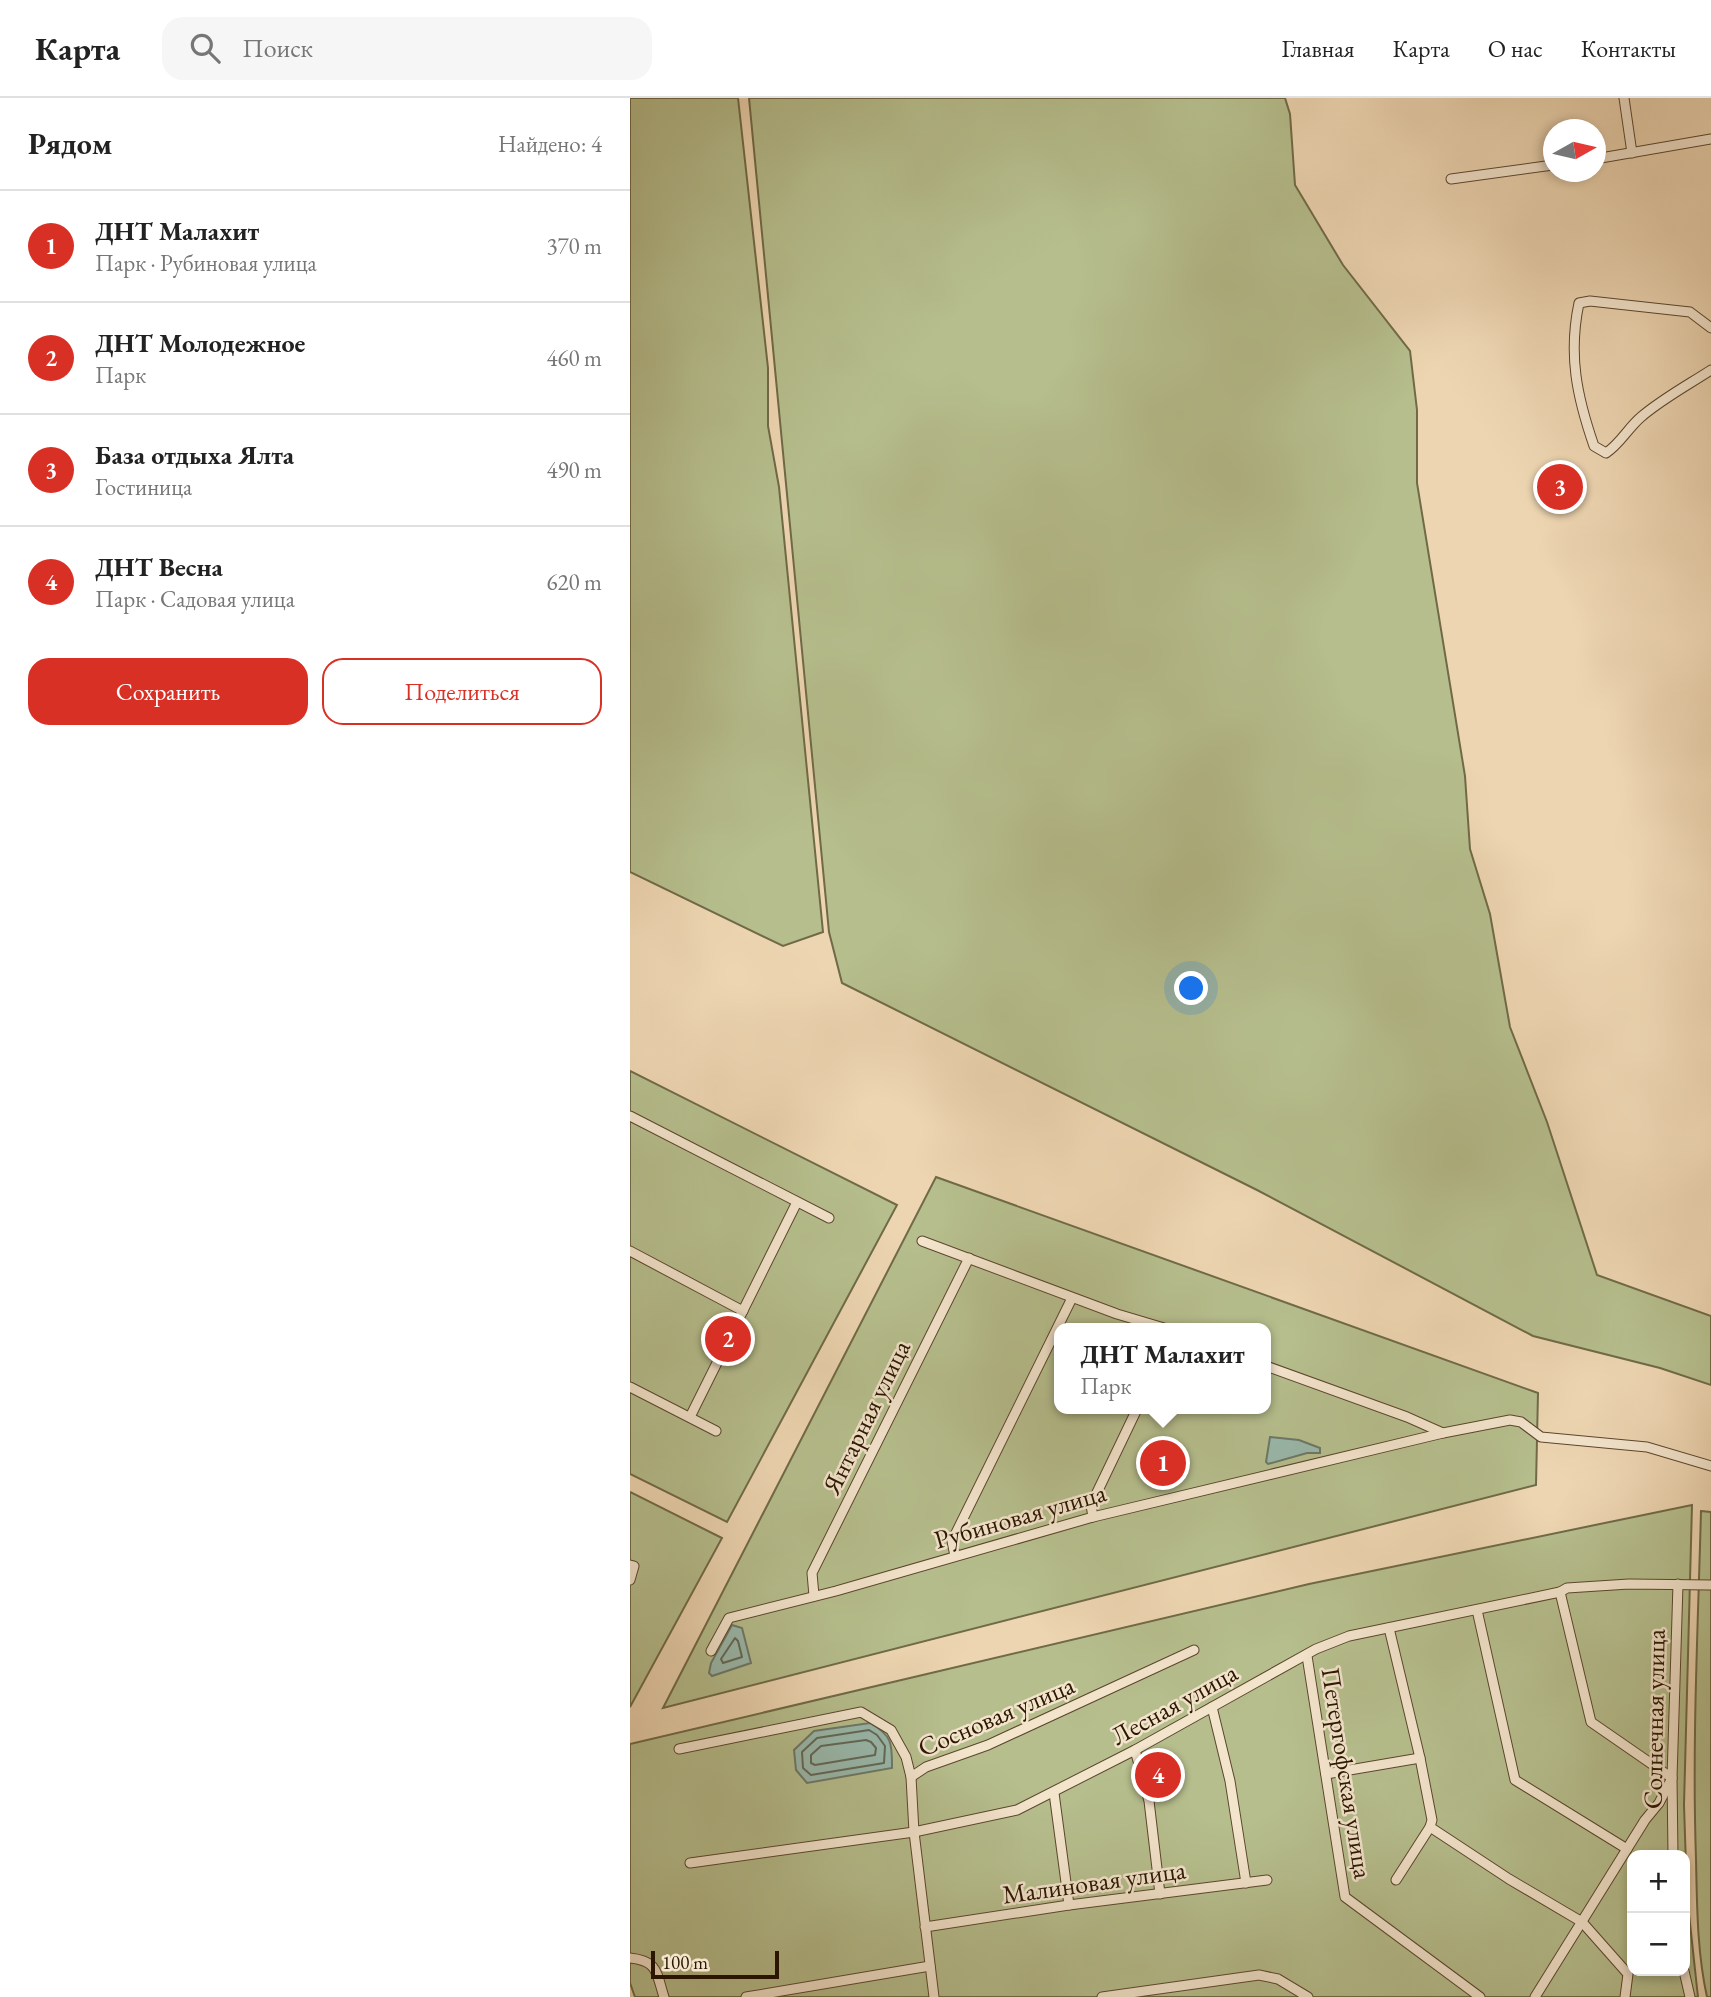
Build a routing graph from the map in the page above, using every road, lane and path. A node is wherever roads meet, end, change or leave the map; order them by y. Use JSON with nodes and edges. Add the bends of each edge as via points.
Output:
{"nodes":[{"id":1,"x":1623,"y":98,"type":"edge"},
{"id":2,"x":1711,"y":139,"type":"edge"},
{"id":3,"x":1632,"y":153,"type":"junction"},
{"id":4,"x":1606,"y":157,"type":"edge"},
{"id":5,"x":1543,"y":166,"type":"edge"},
{"id":6,"x":1451,"y":179,"type":"dead end"},
{"id":7,"x":1711,"y":328,"type":"edge"},
{"id":8,"x":1711,"y":370,"type":"edge"},
{"id":9,"x":630,"y":1116,"type":"edge"},
{"id":10,"x":797,"y":1202,"type":"junction"},
{"id":11,"x":830,"y":1218,"type":"dead end"},
{"id":12,"x":922,"y":1241,"type":"dead end"},
{"id":13,"x":630,"y":1251,"type":"edge"},
{"id":14,"x":969,"y":1258,"type":"junction"},
{"id":15,"x":1072,"y":1298,"type":"junction"},
{"id":16,"x":743,"y":1311,"type":"junction"},
{"id":17,"x":1060,"y":1323,"type":"edge"},
{"id":18,"x":1149,"y":1323,"type":"edge"},
{"id":19,"x":1054,"y":1334,"type":"edge"},
{"id":20,"x":1271,"y":1368,"type":"edge"},
{"id":21,"x":630,"y":1387,"type":"edge"},
{"id":22,"x":1135,"y":1414,"type":"edge"},
{"id":23,"x":690,"y":1418,"type":"junction"},
{"id":24,"x":716,"y":1431,"type":"dead end"},
{"id":25,"x":1443,"y":1433,"type":"junction"},
{"id":26,"x":1711,"y":1466,"type":"edge"},
{"id":27,"x":1093,"y":1517,"type":"junction"},
{"id":28,"x":955,"y":1556,"type":"junction"},
{"id":29,"x":630,"y":1564,"type":"edge"},
{"id":30,"x":630,"y":1580,"type":"edge"},
{"id":31,"x":1678,"y":1584,"type":"junction"},
{"id":32,"x":1711,"y":1585,"type":"edge"},
{"id":33,"x":1560,"y":1592,"type":"junction"},
{"id":34,"x":814,"y":1596,"type":"junction"},
{"id":35,"x":1477,"y":1610,"type":"junction"},
{"id":36,"x":1389,"y":1628,"type":"junction"},
{"id":37,"x":1194,"y":1650,"type":"dead end"},
{"id":38,"x":711,"y":1651,"type":"dead end"},
{"id":39,"x":1307,"y":1656,"type":"junction"},
{"id":40,"x":1212,"y":1707,"type":"junction"},
{"id":41,"x":679,"y":1749,"type":"dead end"},
{"id":42,"x":1135,"y":1750,"type":"junction"},
{"id":43,"x":1420,"y":1758,"type":"junction"},
{"id":44,"x":1326,"y":1774,"type":"junction"},
{"id":45,"x":911,"y":1777,"type":"junction"},
{"id":46,"x":1672,"y":1778,"type":"junction"},
{"id":47,"x":1054,"y":1793,"type":"junction"},
{"id":48,"x":1430,"y":1827,"type":"junction"},
{"id":49,"x":914,"y":1832,"type":"junction"},
{"id":50,"x":1627,"y":1849,"type":"junction"},
{"id":51,"x":1673,"y":1850,"type":"edge"},
{"id":52,"x":690,"y":1863,"type":"dead end"},
{"id":53,"x":1267,"y":1880,"type":"dead end"},
{"id":54,"x":1396,"y":1880,"type":"dead end"},
{"id":55,"x":1246,"y":1882,"type":"junction"},
{"id":56,"x":1160,"y":1894,"type":"junction"},
{"id":57,"x":1069,"y":1905,"type":"junction"},
{"id":58,"x":1582,"y":1922,"type":"junction"},
{"id":59,"x":925,"y":1927,"type":"junction"},
{"id":60,"x":630,"y":1958,"type":"edge"},
{"id":61,"x":930,"y":1966,"type":"junction"},
{"id":62,"x":1685,"y":1976,"type":"edge"},
{"id":63,"x":664,"y":1997,"type":"edge"},
{"id":64,"x":746,"y":1997,"type":"edge"},
{"id":65,"x":934,"y":1997,"type":"edge"},
{"id":66,"x":1102,"y":1997,"type":"edge"},
{"id":67,"x":1308,"y":1997,"type":"edge"},
{"id":68,"x":1480,"y":1997,"type":"edge"},
{"id":69,"x":1535,"y":1997,"type":"edge"},
{"id":70,"x":1625,"y":1997,"type":"edge"},
{"id":71,"x":1690,"y":1997,"type":"edge"}],
"edges":[{"from":1,"to":3,"type":"street"},
{"from":2,"to":3,"type":"street"},
{"from":3,"to":4,"type":"street"},
{"from":5,"to":6,"type":"street"},
{"from":7,"to":8,"type":"street","via":[[1690,313],[1579,303],[1574,371],[1594,446],[1606,453],[1614,448],[1642,415]]},
{"from":9,"to":10,"type":"street"},
{"from":10,"to":11,"type":"street"},
{"from":10,"to":16,"type":"street"},
{"from":12,"to":14,"type":"street"},
{"from":13,"to":16,"type":"street"},
{"from":14,"to":15,"type":"street"},
{"from":14,"to":34,"type":"street","name":"Янтарная улица","via":[[812,1573]]},
{"from":15,"to":17,"type":"street"},
{"from":15,"to":18,"type":"street"},
{"from":16,"to":23,"type":"street"},
{"from":19,"to":28,"type":"street","via":[[952,1541]]},
{"from":20,"to":25,"type":"street"},
{"from":21,"to":23,"type":"street"},
{"from":22,"to":27,"type":"street","via":[[1091,1505]]},
{"from":23,"to":24,"type":"street"},
{"from":25,"to":26,"type":"street","name":"Рубиновая улица","via":[[1510,1420],[1521,1422],[1541,1437],[1647,1447]]},
{"from":25,"to":27,"type":"street","name":"Рубиновая улица"},
{"from":27,"to":28,"type":"street","name":"Рубиновая улица"},
{"from":28,"to":34,"type":"street","name":"Рубиновая улица"},
{"from":29,"to":30,"type":"street","via":[[634,1566]]},
{"from":31,"to":32,"type":"street","name":"Лесная улица"},
{"from":31,"to":33,"type":"street","name":"Лесная улица","via":[[1579,1587]]},
{"from":31,"to":46,"type":"street","name":"Солнечная улица"},
{"from":33,"to":35,"type":"street","name":"Лесная улица"},
{"from":33,"to":46,"type":"street","via":[[1591,1722]]},
{"from":34,"to":38,"type":"street","name":"Рубиновая улица","via":[[729,1618]]},
{"from":35,"to":36,"type":"street","name":"Лесная улица"},
{"from":35,"to":50,"type":"street","via":[[1515,1780]]},
{"from":36,"to":39,"type":"street","name":"Лесная улица","via":[[1349,1636]]},
{"from":36,"to":43,"type":"street"},
{"from":37,"to":45,"type":"street","name":"Сосновая улица"},
{"from":39,"to":40,"type":"street","name":"Лесная улица"},
{"from":39,"to":44,"type":"street","name":"Петергофская улица"},
{"from":40,"to":42,"type":"street","name":"Лесная улица"},
{"from":40,"to":55,"type":"street","via":[[1230,1781]]},
{"from":41,"to":45,"type":"street","name":"Сосновая улица","via":[[861,1712],[891,1730]]},
{"from":42,"to":47,"type":"street","name":"Лесная улица"},
{"from":42,"to":56,"type":"street","via":[[1149,1801]]},
{"from":43,"to":44,"type":"street"},
{"from":43,"to":48,"type":"street"},
{"from":44,"to":68,"type":"street","name":"Петергофская улица","via":[[1345,1897]]},
{"from":45,"to":49,"type":"street"},
{"from":46,"to":50,"type":"street"},
{"from":46,"to":51,"type":"street","name":"Солнечная улица"},
{"from":47,"to":49,"type":"street","name":"Лесная улица","via":[[1017,1810]]},
{"from":47,"to":57,"type":"street"},
{"from":48,"to":54,"type":"street"},
{"from":48,"to":58,"type":"street"},
{"from":49,"to":52,"type":"street","name":"Лесная улица"},
{"from":49,"to":59,"type":"street"},
{"from":50,"to":58,"type":"street"},
{"from":53,"to":55,"type":"street","name":"Малиновая улица"},
{"from":55,"to":56,"type":"street","name":"Малиновая улица"},
{"from":56,"to":57,"type":"street","name":"Малиновая улица"},
{"from":57,"to":59,"type":"street","name":"Малиновая улица"},
{"from":58,"to":69,"type":"street"},
{"from":58,"to":70,"type":"street","via":[[1628,1974]]},
{"from":59,"to":61,"type":"street"},
{"from":60,"to":63,"type":"street","via":[[646,1959],[652,1965]]},
{"from":61,"to":64,"type":"street"},
{"from":61,"to":65,"type":"street"},
{"from":62,"to":71,"type":"street"},
{"from":66,"to":67,"type":"street","via":[[1259,1975],[1278,1979]]}]}
